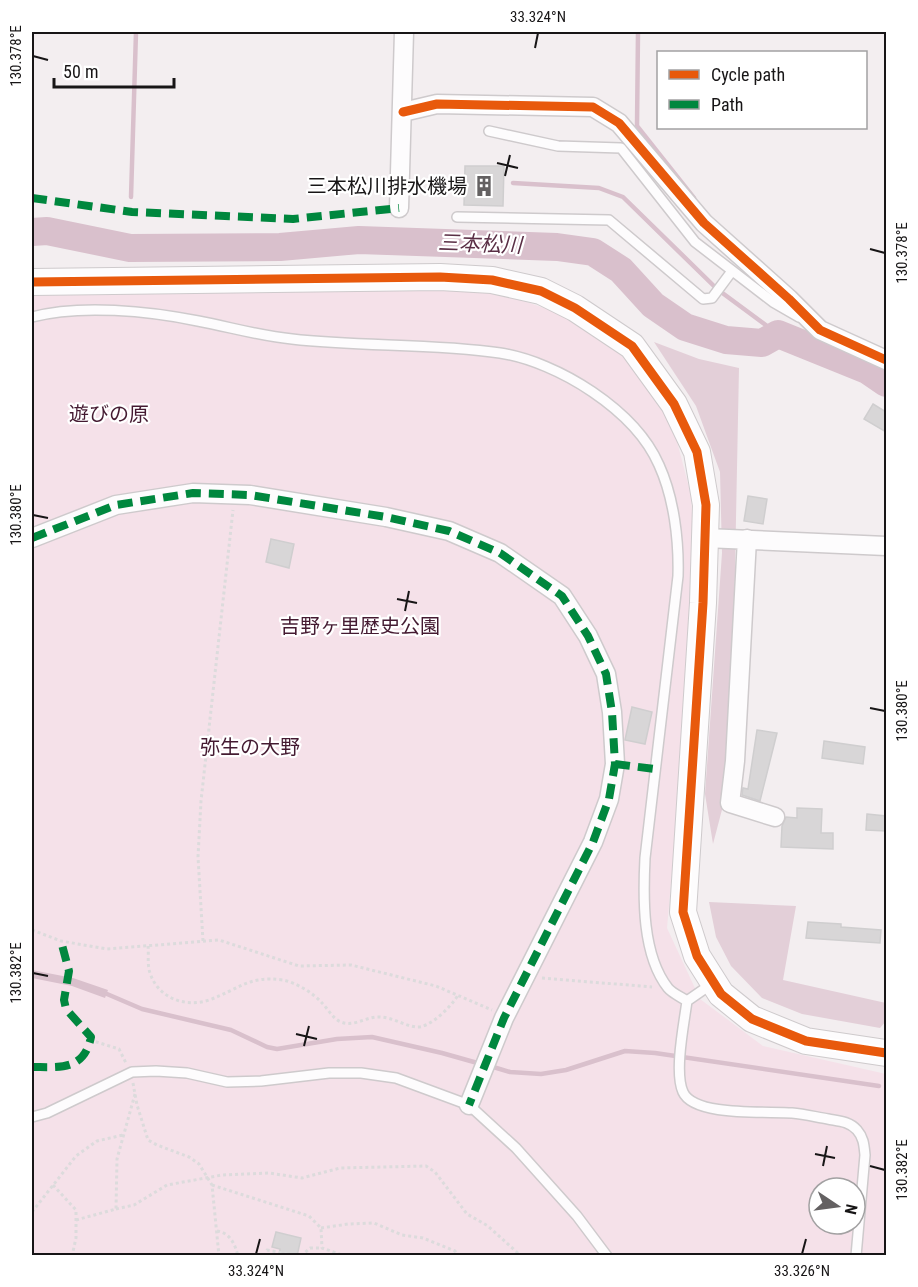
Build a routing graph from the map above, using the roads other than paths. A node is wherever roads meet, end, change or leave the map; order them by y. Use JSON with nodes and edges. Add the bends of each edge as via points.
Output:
{"nodes":[{"id":1,"x":404,"y":32,"type":"edge"},
{"id":2,"x":403,"y":112,"type":"junction"},
{"id":3,"x":489,"y":131,"type":"dead end"},
{"id":4,"x":399,"y":208,"type":"dead end"},
{"id":5,"x":457,"y":217,"type":"dead end"},
{"id":6,"x":732,"y":271,"type":"junction"},
{"id":7,"x":32,"y":282,"type":"edge"},
{"id":8,"x":32,"y":316,"type":"edge"},
{"id":9,"x":820,"y":330,"type":"junction"},
{"id":10,"x":886,"y":360,"type":"edge"},
{"id":11,"x":705,"y":537,"type":"junction"},
{"id":12,"x":32,"y":538,"type":"edge"},
{"id":13,"x":747,"y":539,"type":"junction"},
{"id":14,"x":886,"y":546,"type":"edge"},
{"id":15,"x":775,"y":817,"type":"dead end"},
{"id":16,"x":714,"y":982,"type":"junction"},
{"id":17,"x":687,"y":1001,"type":"junction"},
{"id":18,"x":886,"y":1053,"type":"edge"},
{"id":19,"x":469,"y":1105,"type":"junction"},
{"id":20,"x":32,"y":1117,"type":"edge"},
{"id":21,"x":607,"y":1256,"type":"edge"},
{"id":22,"x":856,"y":1256,"type":"edge"}],
"edges":[{"from":1,"to":2,"type":"street"},
{"from":2,"to":4,"type":"street"},
{"from":2,"to":9,"type":"street","via":[[437,104],[593,107],[619,123],[704,223]]},
{"from":3,"to":6,"type":"lane","via":[[558,146],[621,148],[695,242]]},
{"from":5,"to":6,"type":"lane","via":[[609,220],[703,299],[711,298]]},
{"from":6,"to":9,"type":"lane"},
{"from":7,"to":11,"type":"street","via":[[440,277],[492,280],[541,291],[575,308],[632,346],[674,404],[697,452],[706,506]]},
{"from":8,"to":17,"type":"lane","via":[[75,310],[158,314],[291,339],[503,354],[544,366],[585,386],[638,432],[659,464],[679,547],[642,901],[651,955],[668,988]]},
{"from":9,"to":10,"type":"street"},
{"from":11,"to":13,"type":"street"},
{"from":11,"to":16,"type":"street","via":[[684,912],[697,956]]},
{"from":12,"to":19,"type":"street","via":[[116,505],[193,493],[235,494],[297,501],[449,531],[500,553],[562,596],[606,674],[615,764],[609,799],[593,842],[504,1018]]},
{"from":13,"to":14,"type":"street"},
{"from":13,"to":15,"type":"street","via":[[730,803]]},
{"from":16,"to":17,"type":"lane"},
{"from":16,"to":18,"type":"street","via":[[721,994],[752,1019],[806,1041]]},
{"from":17,"to":22,"type":"lane","via":[[680,1076],[683,1092],[692,1103],[724,1110],[793,1113],[848,1123],[856,1129],[863,1140],[865,1155]]},
{"from":19,"to":20,"type":"lane","via":[[396,1078],[361,1072],[227,1082],[156,1071],[132,1072]]},
{"from":19,"to":21,"type":"lane","via":[[516,1148]]}]}
